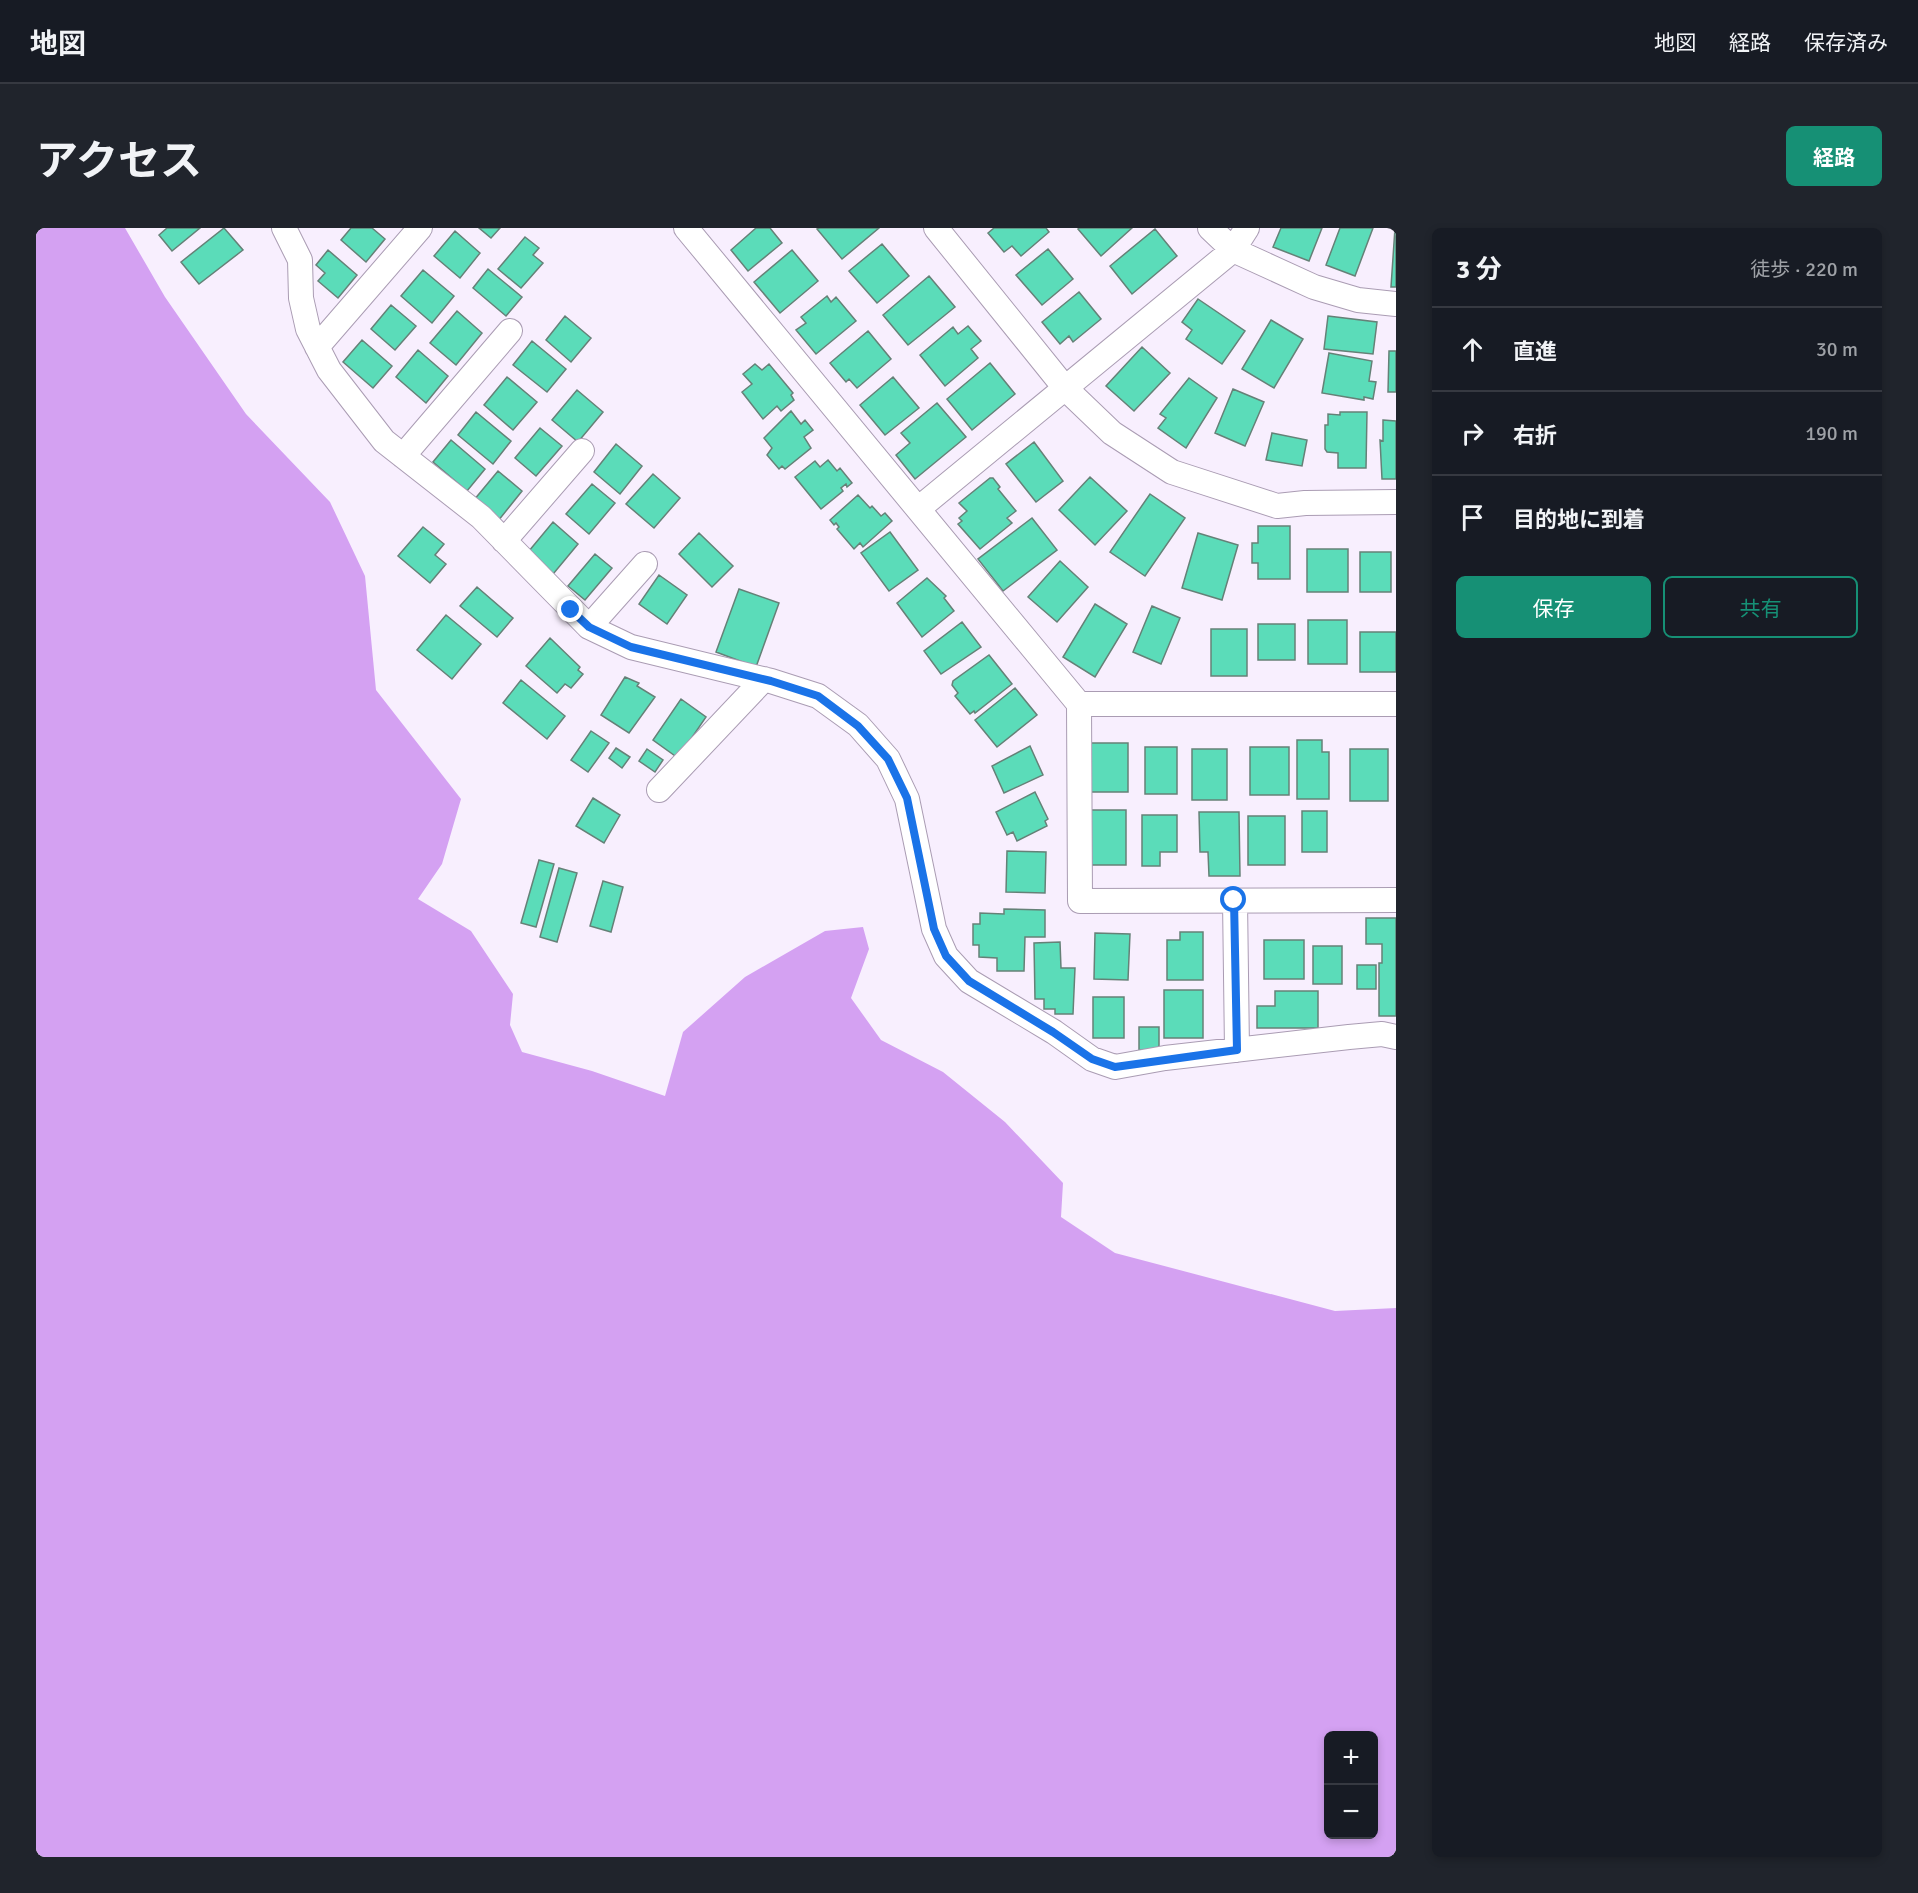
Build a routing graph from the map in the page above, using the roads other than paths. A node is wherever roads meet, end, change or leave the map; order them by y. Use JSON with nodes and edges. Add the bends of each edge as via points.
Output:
{"nodes":[{"id":1,"x":284,"y":228,"type":"edge"},
{"id":2,"x":420,"y":228,"type":"edge"},
{"id":3,"x":686,"y":228,"type":"edge"},
{"id":4,"x":936,"y":228,"type":"edge"},
{"id":5,"x":1210,"y":228,"type":"edge"},
{"id":6,"x":1247,"y":228,"type":"edge"},
{"id":7,"x":1233,"y":250,"type":"junction"},
{"id":8,"x":1396,"y":304,"type":"edge"},
{"id":9,"x":510,"y":331,"type":"dead end"},
{"id":10,"x":317,"y":347,"type":"junction"},
{"id":11,"x":1065,"y":388,"type":"junction"},
{"id":12,"x":582,"y":451,"type":"dead end"},
{"id":13,"x":403,"y":456,"type":"junction"},
{"id":14,"x":1396,"y":502,"type":"edge"},
{"id":15,"x":918,"y":509,"type":"junction"},
{"id":16,"x":504,"y":541,"type":"junction"},
{"id":17,"x":645,"y":564,"type":"dead end"},
{"id":18,"x":589,"y":627,"type":"junction"},
{"id":19,"x":764,"y":679,"type":"junction"},
{"id":20,"x":1079,"y":704,"type":"junction"},
{"id":21,"x":1396,"y":704,"type":"edge"},
{"id":22,"x":659,"y":790,"type":"dead end"},
{"id":23,"x":1234,"y":900,"type":"junction"},
{"id":24,"x":1396,"y":900,"type":"edge"},
{"id":25,"x":1396,"y":1037,"type":"edge"},
{"id":26,"x":1237,"y":1050,"type":"junction"}],
"edges":[{"from":1,"to":10,"type":"street","via":[[300,260],[301,298]]},
{"from":2,"to":10,"type":"street"},
{"from":3,"to":15,"type":"street"},
{"from":4,"to":11,"type":"street"},
{"from":5,"to":7,"type":"street"},
{"from":6,"to":7,"type":"street"},
{"from":7,"to":8,"type":"street","via":[[1314,287],[1358,300]]},
{"from":7,"to":11,"type":"street"},
{"from":9,"to":13,"type":"street"},
{"from":10,"to":13,"type":"street","via":[[329,370],[384,441]]},
{"from":11,"to":14,"type":"street","via":[[1112,433],[1172,472],[1277,506]]},
{"from":11,"to":15,"type":"street"},
{"from":12,"to":16,"type":"street"},
{"from":13,"to":16,"type":"street","via":[[481,517]]},
{"from":15,"to":20,"type":"street"},
{"from":16,"to":18,"type":"street"},
{"from":17,"to":18,"type":"street"},
{"from":18,"to":19,"type":"street","via":[[631,647]]},
{"from":19,"to":22,"type":"street"},
{"from":19,"to":26,"type":"street","via":[[818,696],[858,726],[888,759],[907,798],[934,929],[946,956],[969,981],[1092,1059],[1115,1067]]},
{"from":20,"to":21,"type":"street"},
{"from":20,"to":23,"type":"street","via":[[1080,901]]},
{"from":23,"to":24,"type":"street"},
{"from":23,"to":26,"type":"street"},
{"from":25,"to":26,"type":"street","via":[[1371,1035]]}]}
